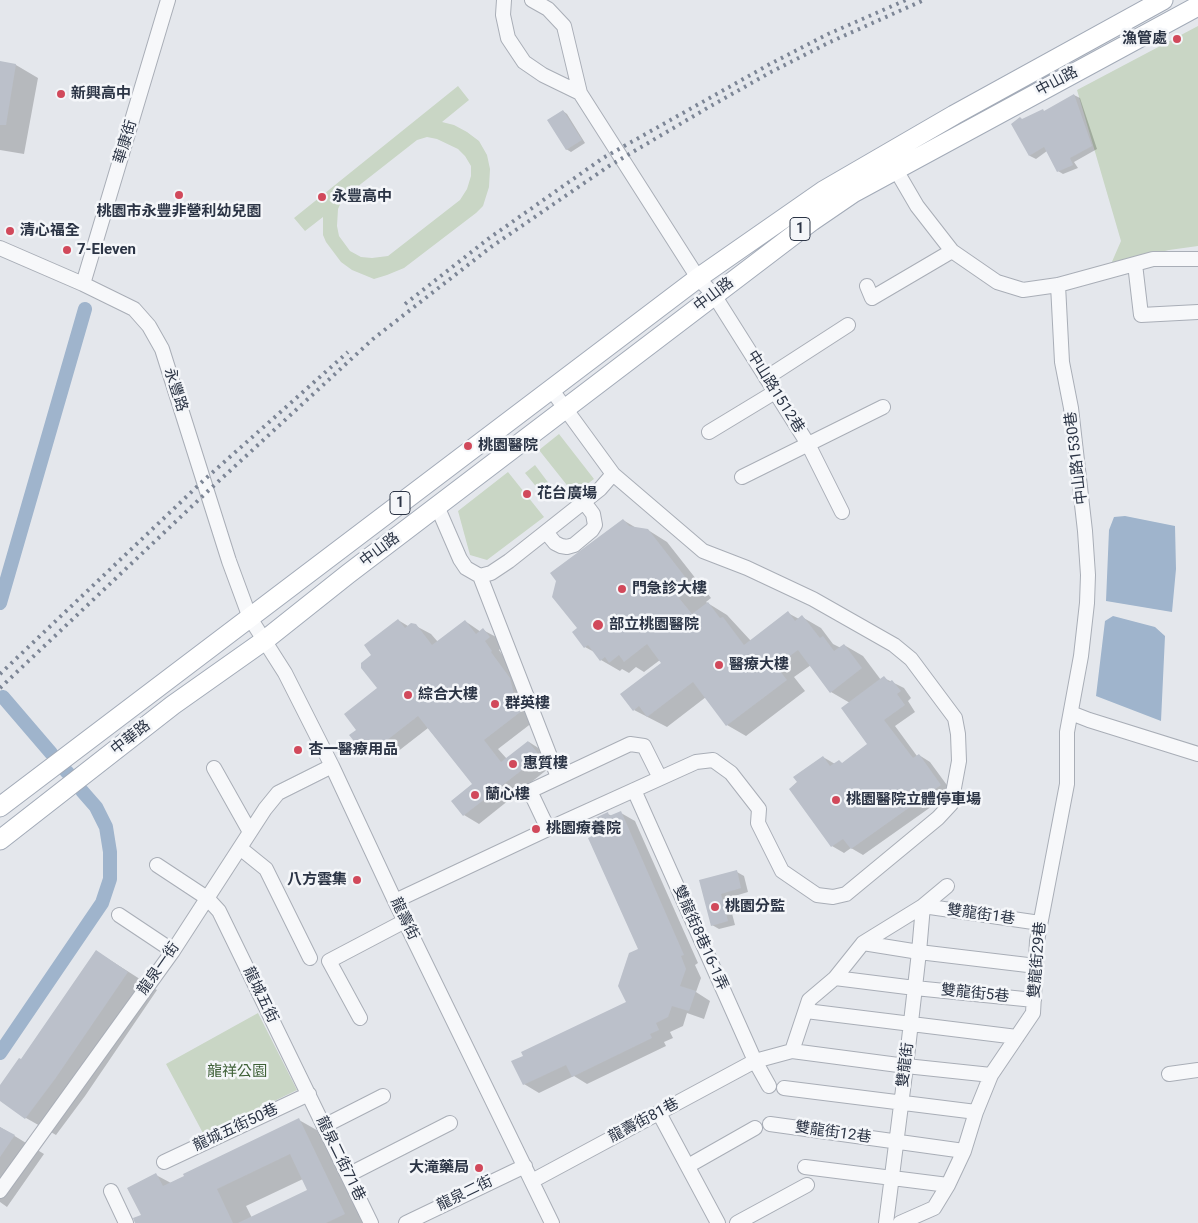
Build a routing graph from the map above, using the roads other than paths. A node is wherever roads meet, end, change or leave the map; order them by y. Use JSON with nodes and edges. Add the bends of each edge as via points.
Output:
{"nodes":[{"id":1,"x":168,"y":0,"type":"edge"},
{"id":2,"x":504,"y":0,"type":"edge"},
{"id":3,"x":532,"y":0,"type":"edge"},
{"id":4,"x":1164,"y":0,"type":"edge"},
{"id":5,"x":1198,"y":6,"type":"edge"},
{"id":6,"x":580,"y":93,"type":"junction"},
{"id":7,"x":896,"y":170,"type":"junction"},
{"id":8,"x":0,"y":248,"type":"edge"},
{"id":9,"x":952,"y":251,"type":"junction"},
{"id":10,"x":1198,"y":259,"type":"edge"},
{"id":11,"x":1135,"y":264,"type":"junction"},
{"id":12,"x":698,"y":278,"type":"junction"},
{"id":13,"x":84,"y":284,"type":"junction"},
{"id":14,"x":1058,"y":285,"type":"junction"},
{"id":15,"x":867,"y":286,"type":"dead end"},
{"id":16,"x":714,"y":295,"type":"junction"},
{"id":17,"x":1198,"y":312,"type":"edge"},
{"id":18,"x":848,"y":325,"type":"dead end"},
{"id":19,"x":766,"y":378,"type":"junction"},
{"id":20,"x":551,"y":389,"type":"junction"},
{"id":21,"x":775,"y":392,"type":"junction"},
{"id":22,"x":882,"y":407,"type":"dead end"},
{"id":23,"x":564,"y":409,"type":"junction"},
{"id":24,"x":709,"y":432,"type":"dead end"},
{"id":25,"x":808,"y":444,"type":"junction"},
{"id":26,"x":613,"y":474,"type":"junction"},
{"id":27,"x":742,"y":477,"type":"dead end"},
{"id":28,"x":584,"y":502,"type":"junction"},
{"id":29,"x":437,"y":506,"type":"junction"},
{"id":30,"x":842,"y":512,"type":"dead end"},
{"id":31,"x":546,"y":532,"type":"junction"},
{"id":32,"x":480,"y":576,"type":"junction"},
{"id":33,"x":250,"y":618,"type":"junction"},
{"id":34,"x":265,"y":640,"type":"junction"},
{"id":35,"x":1072,"y":713,"type":"junction"},
{"id":36,"x":1198,"y":754,"type":"edge"},
{"id":37,"x":332,"y":766,"type":"junction"},
{"id":38,"x":214,"y":768,"type":"dead end"},
{"id":39,"x":558,"y":777,"type":"junction"},
{"id":40,"x":660,"y":778,"type":"junction"},
{"id":41,"x":634,"y":790,"type":"junction"},
{"id":42,"x":0,"y":807,"type":"edge"},
{"id":43,"x":548,"y":829,"type":"junction"},
{"id":44,"x":250,"y":832,"type":"junction"},
{"id":45,"x":0,"y":840,"type":"edge"},
{"id":46,"x":240,"y":848,"type":"junction"},
{"id":47,"x":157,"y":865,"type":"dead end"},
{"id":48,"x":947,"y":886,"type":"dead end"},
{"id":49,"x":207,"y":898,"type":"junction"},
{"id":50,"x":395,"y":901,"type":"junction"},
{"id":51,"x":923,"y":906,"type":"junction"},
{"id":52,"x":119,"y":915,"type":"dead end"},
{"id":53,"x":405,"y":921,"type":"junction"},
{"id":54,"x":1040,"y":923,"type":"junction"},
{"id":55,"x":863,"y":943,"type":"junction"},
{"id":56,"x":173,"y":951,"type":"junction"},
{"id":57,"x":920,"y":952,"type":"junction"},
{"id":58,"x":310,"y":958,"type":"dead end"},
{"id":59,"x":1036,"y":966,"type":"junction"},
{"id":60,"x":835,"y":978,"type":"junction"},
{"id":61,"x":915,"y":988,"type":"junction"},
{"id":62,"x":1034,"y":1000,"type":"junction"},
{"id":63,"x":806,"y":1011,"type":"junction"},
{"id":64,"x":360,"y":1018,"type":"dead end"},
{"id":65,"x":910,"y":1024,"type":"junction"},
{"id":66,"x":1017,"y":1037,"type":"junction"},
{"id":67,"x":792,"y":1051,"type":"junction"},
{"id":68,"x":755,"y":1061,"type":"junction"},
{"id":69,"x":906,"y":1066,"type":"junction"},
{"id":70,"x":1198,"y":1070,"type":"edge"},
{"id":71,"x":1169,"y":1074,"type":"dead end"},
{"id":72,"x":991,"y":1075,"type":"junction"},
{"id":73,"x":769,"y":1086,"type":"dead end"},
{"id":74,"x":784,"y":1088,"type":"dead end"},
{"id":75,"x":309,"y":1094,"type":"junction"},
{"id":76,"x":383,"y":1096,"type":"dead end"},
{"id":77,"x":901,"y":1103,"type":"junction"},
{"id":78,"x":659,"y":1112,"type":"junction"},
{"id":79,"x":976,"y":1112,"type":"junction"},
{"id":80,"x":450,"y":1123,"type":"dead end"},
{"id":81,"x":770,"y":1124,"type":"dead end"},
{"id":82,"x":324,"y":1126,"type":"junction"},
{"id":83,"x":755,"y":1128,"type":"dead end"},
{"id":84,"x":896,"y":1142,"type":"junction"},
{"id":85,"x":964,"y":1151,"type":"junction"},
{"id":86,"x":164,"y":1162,"type":"dead end"},
{"id":87,"x":524,"y":1166,"type":"junction"},
{"id":88,"x":688,"y":1166,"type":"junction"},
{"id":89,"x":805,"y":1167,"type":"dead end"},
{"id":90,"x":348,"y":1175,"type":"junction"},
{"id":91,"x":891,"y":1178,"type":"junction"},
{"id":92,"x":532,"y":1181,"type":"junction"},
{"id":93,"x":807,"y":1185,"type":"dead end"},
{"id":94,"x":948,"y":1185,"type":"junction"},
{"id":95,"x":0,"y":1191,"type":"edge"},
{"id":96,"x":111,"y":1191,"type":"dead end"},
{"id":97,"x":126,"y":1223,"type":"edge"},
{"id":98,"x":371,"y":1223,"type":"edge"},
{"id":99,"x":406,"y":1223,"type":"edge"},
{"id":100,"x":552,"y":1223,"type":"edge"},
{"id":101,"x":718,"y":1223,"type":"edge"},
{"id":102,"x":737,"y":1223,"type":"edge"},
{"id":103,"x":886,"y":1223,"type":"edge"},
{"id":104,"x":900,"y":1223,"type":"edge"}],
"edges":[{"from":1,"to":13,"type":"street","name":"華康街"},
{"from":2,"to":6,"type":"street","via":[[503,16],[508,38],[524,62]]},
{"from":3,"to":6,"type":"street","via":[[548,9],[564,26]]},
{"from":4,"to":12,"type":"main road","name":"中山路","number":"1","via":[[823,191]]},
{"from":5,"to":7,"type":"main road","name":"中山路","number":"1"},
{"from":6,"to":12,"type":"street","name":"中山路1512巷"},
{"from":7,"to":9,"type":"street","via":[[917,206]]},
{"from":7,"to":16,"type":"main road","name":"中山路","number":"1","via":[[853,193],[812,221]]},
{"from":8,"to":13,"type":"street","name":"永豐路"},
{"from":9,"to":14,"type":"street","via":[[996,282],[1023,290]]},
{"from":9,"to":15,"type":"street","via":[[872,298]]},
{"from":10,"to":11,"type":"street","via":[[1153,259]]},
{"from":11,"to":14,"type":"street"},
{"from":11,"to":17,"type":"street","via":[[1140,315]]},
{"from":12,"to":16,"type":"street","name":"中山路1512巷"},
{"from":12,"to":20,"type":"main road","name":"中山路","number":"1"},
{"from":13,"to":33,"type":"street","name":"永豐路","via":[[134,309],[149,326],[162,349]]},
{"from":14,"to":35,"type":"street","name":"中山路1530巷","via":[[1062,362],[1071,408],[1088,575]]},
{"from":16,"to":19,"type":"street","name":"中山路1512巷"},
{"from":16,"to":23,"type":"main road","name":"中山路","number":"1"},
{"from":18,"to":19,"type":"street"},
{"from":19,"to":21,"type":"street","name":"中山路1512巷"},
{"from":20,"to":23,"type":"street"},
{"from":20,"to":33,"type":"main road","name":"中山路","number":"1"},
{"from":21,"to":24,"type":"street"},
{"from":21,"to":25,"type":"street","name":"中山路1512巷"},
{"from":22,"to":25,"type":"street"},
{"from":23,"to":26,"type":"street"},
{"from":23,"to":29,"type":"main road","name":"中山路","number":"1"},
{"from":25,"to":27,"type":"street"},
{"from":25,"to":30,"type":"street","name":"中山路1512巷"},
{"from":26,"to":28,"type":"street"},
{"from":26,"to":40,"type":"street","via":[[703,551],[812,599],[894,645],[911,660],[955,718],[958,734],[959,761],[951,804],[846,894],[832,897],[817,895],[782,871],[758,823],[760,809],[731,773],[713,760],[696,762]]},
{"from":28,"to":31,"type":"street"},
{"from":28,"to":31,"type":"street","via":[[593,514],[595,525],[574,545],[561,546]]},
{"from":29,"to":32,"type":"street","via":[[460,559],[466,568]]},
{"from":29,"to":34,"type":"main road","name":"中山路","number":"1"},
{"from":31,"to":32,"type":"street","via":[[491,573]]},
{"from":32,"to":39,"type":"street"},
{"from":33,"to":34,"type":"street","name":"龍壽街"},
{"from":33,"to":42,"type":"main road","name":"中華路","number":"1"},
{"from":34,"to":37,"type":"street","name":"龍壽街"},
{"from":34,"to":45,"type":"main road","name":"中華路","number":"1","via":[[173,705]]},
{"from":35,"to":36,"type":"street"},
{"from":35,"to":54,"type":"street","name":"雙龍街29巷","via":[[1066,732],[1067,784]]},
{"from":37,"to":44,"type":"street","name":"龍泉一街","via":[[278,794]]},
{"from":37,"to":50,"type":"street","name":"龍壽街"},
{"from":38,"to":44,"type":"street"},
{"from":39,"to":40,"type":"street","via":[[630,744],[644,746]]},
{"from":39,"to":43,"type":"street","via":[[530,791]]},
{"from":40,"to":41,"type":"street"},
{"from":41,"to":43,"type":"street"},
{"from":41,"to":68,"type":"street","name":"雙龍街8巷16-1弄"},
{"from":43,"to":50,"type":"street"},
{"from":44,"to":46,"type":"street","name":"龍泉一街"},
{"from":46,"to":49,"type":"street","name":"龍泉一街"},
{"from":46,"to":58,"type":"street","via":[[266,869]]},
{"from":47,"to":49,"type":"street"},
{"from":48,"to":51,"type":"street"},
{"from":49,"to":56,"type":"street","name":"龍泉一街"},
{"from":49,"to":75,"type":"street","name":"龍城五街","via":[[218,912]]},
{"from":50,"to":53,"type":"street","name":"龍壽街"},
{"from":51,"to":54,"type":"street","name":"雙龍街1巷"},
{"from":51,"to":55,"type":"street"},
{"from":51,"to":57,"type":"street","name":"雙龍街"},
{"from":52,"to":56,"type":"street"},
{"from":53,"to":64,"type":"street","via":[[329,961]]},
{"from":53,"to":87,"type":"street","name":"龍壽街"},
{"from":54,"to":59,"type":"street","name":"雙龍街29巷"},
{"from":55,"to":57,"type":"street"},
{"from":55,"to":60,"type":"street"},
{"from":56,"to":95,"type":"street","name":"龍泉一街"},
{"from":57,"to":59,"type":"street"},
{"from":57,"to":61,"type":"street","name":"雙龍街"},
{"from":59,"to":62,"type":"street","name":"雙龍街29巷"},
{"from":60,"to":61,"type":"street","name":"雙龍街5巷"},
{"from":60,"to":63,"type":"street","via":[[809,1000]]},
{"from":61,"to":62,"type":"street","name":"雙龍街5巷"},
{"from":61,"to":65,"type":"street","name":"雙龍街"},
{"from":62,"to":66,"type":"street","name":"雙龍街29巷","via":[[1033,1013]]},
{"from":63,"to":65,"type":"street"},
{"from":63,"to":67,"type":"street"},
{"from":65,"to":66,"type":"street"},
{"from":65,"to":69,"type":"street","name":"雙龍街"},
{"from":66,"to":72,"type":"street","name":"雙龍街29巷"},
{"from":67,"to":68,"type":"street"},
{"from":67,"to":69,"type":"street"},
{"from":68,"to":73,"type":"street","name":"雙龍街8巷16-1弄"},
{"from":68,"to":78,"type":"street","name":"龍壽街81巷"},
{"from":69,"to":72,"type":"street"},
{"from":69,"to":77,"type":"street","name":"雙龍街"},
{"from":70,"to":71,"type":"street"},
{"from":72,"to":79,"type":"street","name":"雙龍街29巷"},
{"from":74,"to":77,"type":"street"},
{"from":75,"to":82,"type":"street","name":"龍泉二街71巷"},
{"from":75,"to":86,"type":"street","name":"龍城五街50巷"},
{"from":76,"to":82,"type":"street"},
{"from":77,"to":79,"type":"street"},
{"from":77,"to":84,"type":"street","name":"雙龍街"},
{"from":78,"to":88,"type":"street"},
{"from":78,"to":92,"type":"street","name":"龍壽街81巷"},
{"from":79,"to":85,"type":"street","name":"雙龍街29巷"},
{"from":80,"to":90,"type":"street"},
{"from":81,"to":84,"type":"street","name":"雙龍街12巷"},
{"from":82,"to":90,"type":"street","name":"龍泉二街71巷"},
{"from":83,"to":88,"type":"street"},
{"from":84,"to":85,"type":"street","name":"雙龍街12巷"},
{"from":84,"to":91,"type":"street","name":"雙龍街"},
{"from":85,"to":94,"type":"street","name":"雙龍街29巷"},
{"from":87,"to":92,"type":"street","name":"龍壽街"},
{"from":87,"to":99,"type":"street","name":"龍泉二街"},
{"from":88,"to":101,"type":"street"},
{"from":89,"to":91,"type":"street"},
{"from":90,"to":98,"type":"street","name":"龍泉二街71巷"},
{"from":91,"to":94,"type":"street"},
{"from":91,"to":103,"type":"street","name":"雙龍街"},
{"from":92,"to":100,"type":"street","name":"龍壽街"},
{"from":93,"to":102,"type":"street"},
{"from":94,"to":104,"type":"street","name":"雙龍街29巷","via":[[934,1208]]},
{"from":96,"to":97,"type":"street"}]}
